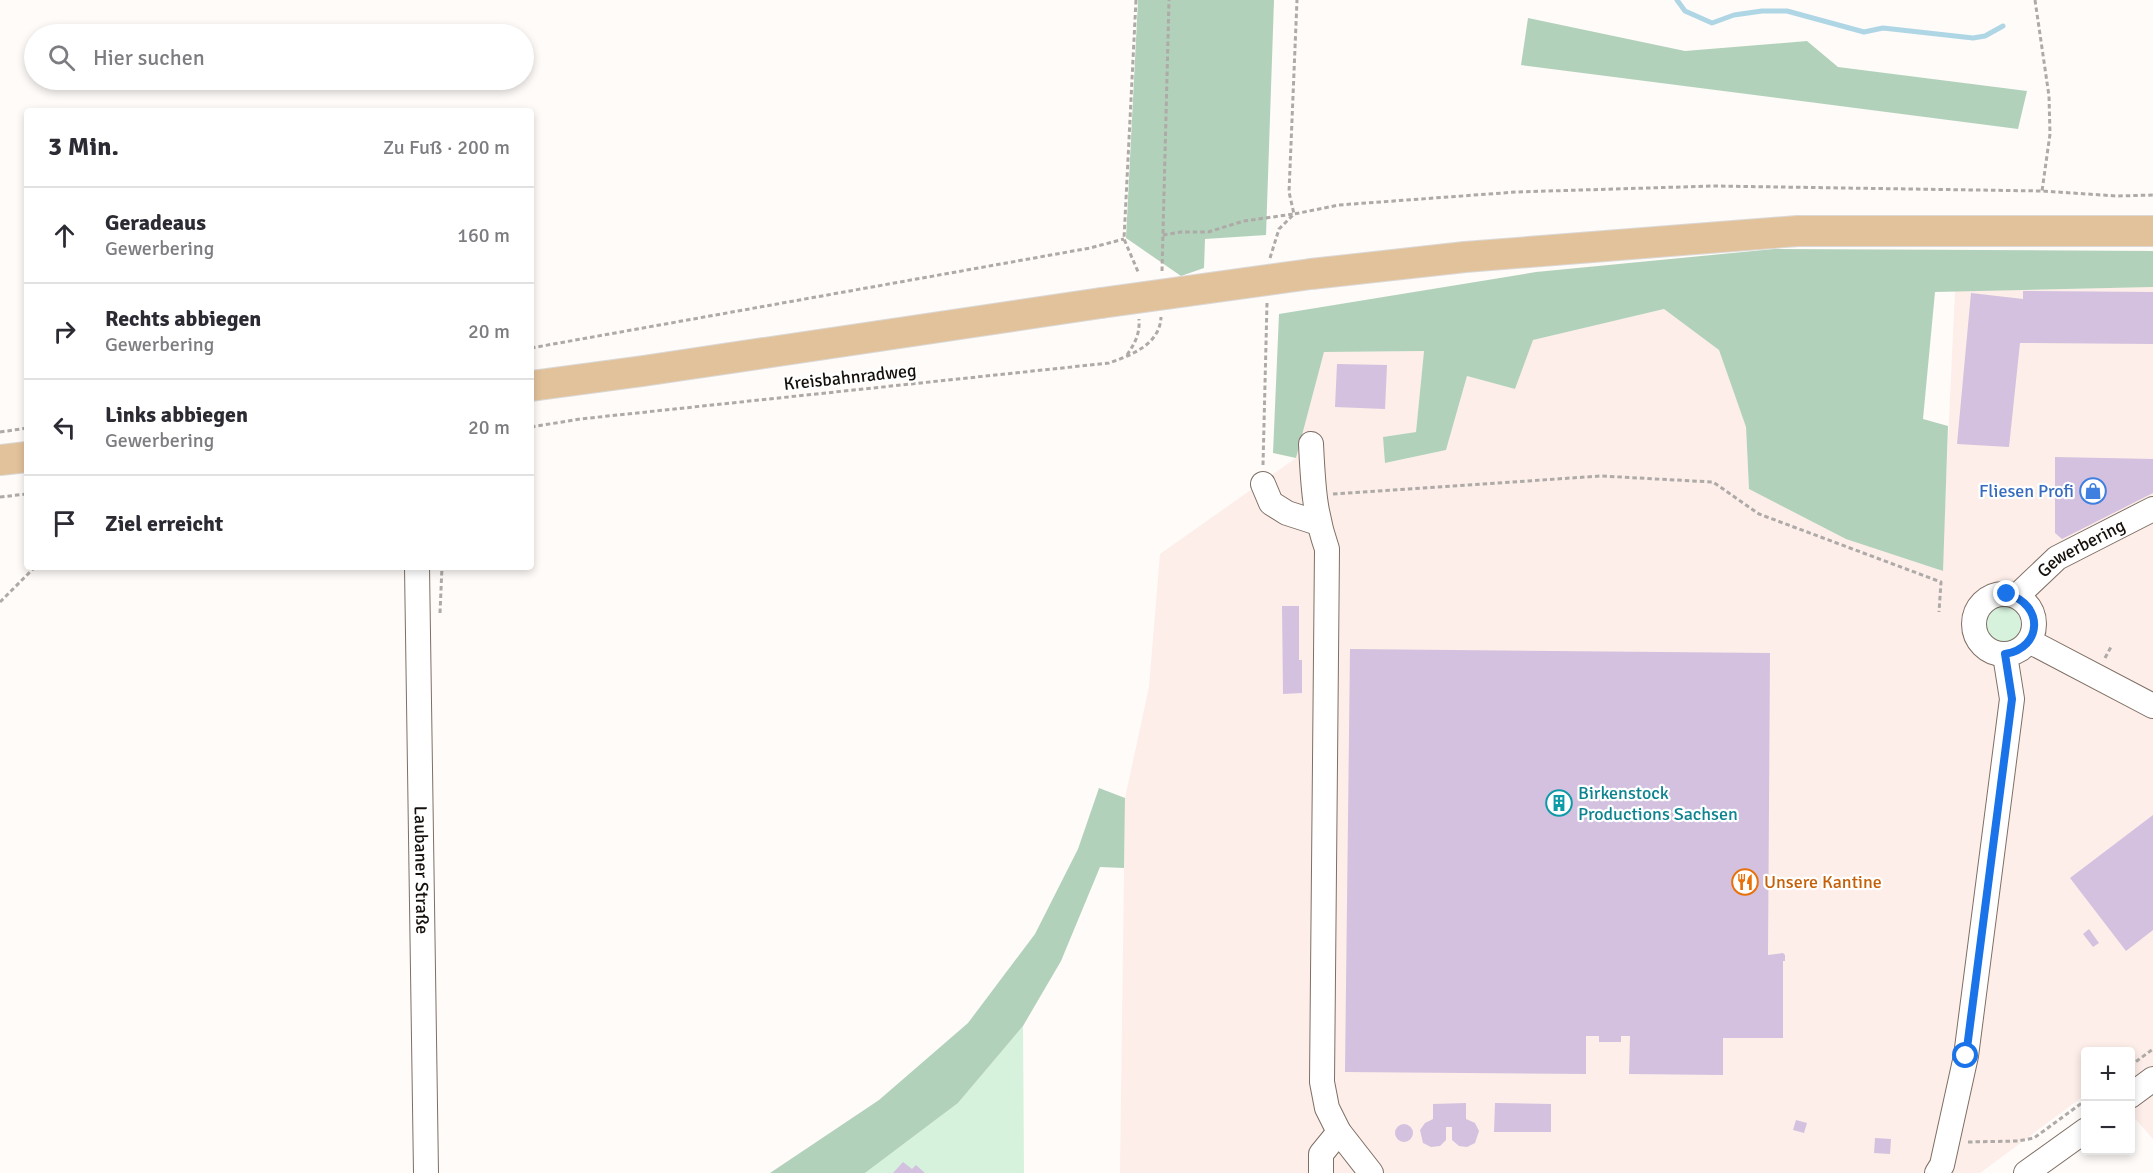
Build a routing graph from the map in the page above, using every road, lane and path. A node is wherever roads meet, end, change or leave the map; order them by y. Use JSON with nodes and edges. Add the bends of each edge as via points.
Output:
{"nodes":[{"id":1,"x":1136,"y":0,"type":"edge"},
{"id":2,"x":1169,"y":0,"type":"edge"},
{"id":3,"x":1297,"y":0,"type":"edge"},
{"id":4,"x":2036,"y":0,"type":"edge"},
{"id":5,"x":2042,"y":191,"type":"dead end"},
{"id":6,"x":2153,"y":231,"type":"edge"},
{"id":7,"x":1163,"y":235,"type":"junction"},
{"id":8,"x":1162,"y":282,"type":"dead end"},
{"id":9,"x":1161,"y":317,"type":"dead end"},
{"id":10,"x":534,"y":347,"type":"edge"},
{"id":11,"x":534,"y":386,"type":"edge"},
{"id":12,"x":534,"y":427,"type":"edge"},
{"id":13,"x":24,"y":428,"type":"edge"},
{"id":14,"x":0,"y":432,"type":"edge"},
{"id":15,"x":1311,"y":444,"type":"dead end"},
{"id":16,"x":24,"y":457,"type":"edge"},
{"id":17,"x":0,"y":460,"type":"edge"},
{"id":18,"x":1263,"y":484,"type":"dead end"},
{"id":19,"x":24,"y":494,"type":"edge"},
{"id":20,"x":1314,"y":496,"type":"junction"},
{"id":21,"x":0,"y":497,"type":"edge"},
{"id":22,"x":2153,"y":509,"type":"edge"},
{"id":23,"x":1318,"y":523,"type":"junction"},
{"id":24,"x":32,"y":570,"type":"edge"},
{"id":25,"x":417,"y":570,"type":"edge"},
{"id":26,"x":2017,"y":596,"type":"junction"},
{"id":27,"x":0,"y":602,"type":"edge"},
{"id":28,"x":1939,"y":612,"type":"dead end"},
{"id":29,"x":2029,"y":641,"type":"junction"},
{"id":30,"x":2005,"y":654,"type":"junction"},
{"id":31,"x":2153,"y":706,"type":"edge"},
{"id":32,"x":2153,"y":1049,"type":"edge"},
{"id":33,"x":2135,"y":1062,"type":"edge"},
{"id":34,"x":2153,"y":1079,"type":"edge"},
{"id":35,"x":2135,"y":1092,"type":"edge"},
{"id":36,"x":2084,"y":1101,"type":"edge"},
{"id":37,"x":1339,"y":1132,"type":"junction"},
{"id":38,"x":2081,"y":1133,"type":"edge"},
{"id":39,"x":1947,"y":1143,"type":"junction"},
{"id":40,"x":426,"y":1173,"type":"edge"},
{"id":41,"x":1321,"y":1173,"type":"edge"},
{"id":42,"x":1371,"y":1173,"type":"edge"},
{"id":43,"x":1936,"y":1173,"type":"edge"},
{"id":44,"x":2026,"y":1173,"type":"edge"}],
"edges":[{"from":1,"to":10,"type":"path","via":[[1124,239]]},
{"from":2,"to":7,"type":"path"},
{"from":3,"to":7,"type":"path","via":[[1289,192],[1294,214],[1244,221],[1208,232]]},
{"from":4,"to":5,"type":"path","via":[[2049,96],[2050,134]]},
{"from":6,"to":11,"type":"main road","bridge":true,"via":[[1798,231],[1465,257],[1101,303]]},
{"from":7,"to":8,"type":"path"},
{"from":9,"to":12,"type":"path","name":"Kreisbahnradweg","via":[[1161,329],[1154,340],[1109,363],[592,417]]},
{"from":13,"to":14,"type":"path"},
{"from":15,"to":20,"type":"street"},
{"from":16,"to":17,"type":"main road"},
{"from":18,"to":23,"type":"street","via":[[1272,503],[1287,513]]},
{"from":19,"to":21,"type":"path"},
{"from":20,"to":23,"type":"street"},
{"from":20,"to":28,"type":"path","via":[[1600,476],[1713,482],[1759,514],[1941,582]]},
{"from":22,"to":26,"type":"street","name":"Gewerbering","via":[[2057,558]]},
{"from":23,"to":37,"type":"street","via":[[1327,549],[1322,1082],[1327,1108]]},
{"from":24,"to":27,"type":"path"},
{"from":25,"to":40,"type":"street","name":"Laubaner Straße"},
{"from":26,"to":29,"type":"street","via":[[2025,602],[2034,621]]},
{"from":26,"to":30,"type":"street","via":[[1997,594],[1980,605],[1975,614],[1978,640],[1989,651]]},
{"from":29,"to":30,"type":"street","via":[[2014,653]]},
{"from":29,"to":31,"type":"street"},
{"from":30,"to":39,"type":"street","via":[[2012,699],[1966,1056]]},
{"from":32,"to":33,"type":"path"},
{"from":34,"to":35,"type":"street"},
{"from":36,"to":39,"type":"path","via":[[2034,1138]]},
{"from":37,"to":41,"type":"street","via":[[1321,1154]]},
{"from":37,"to":42,"type":"street"},
{"from":38,"to":44,"type":"street"},
{"from":39,"to":43,"type":"street"}]}
